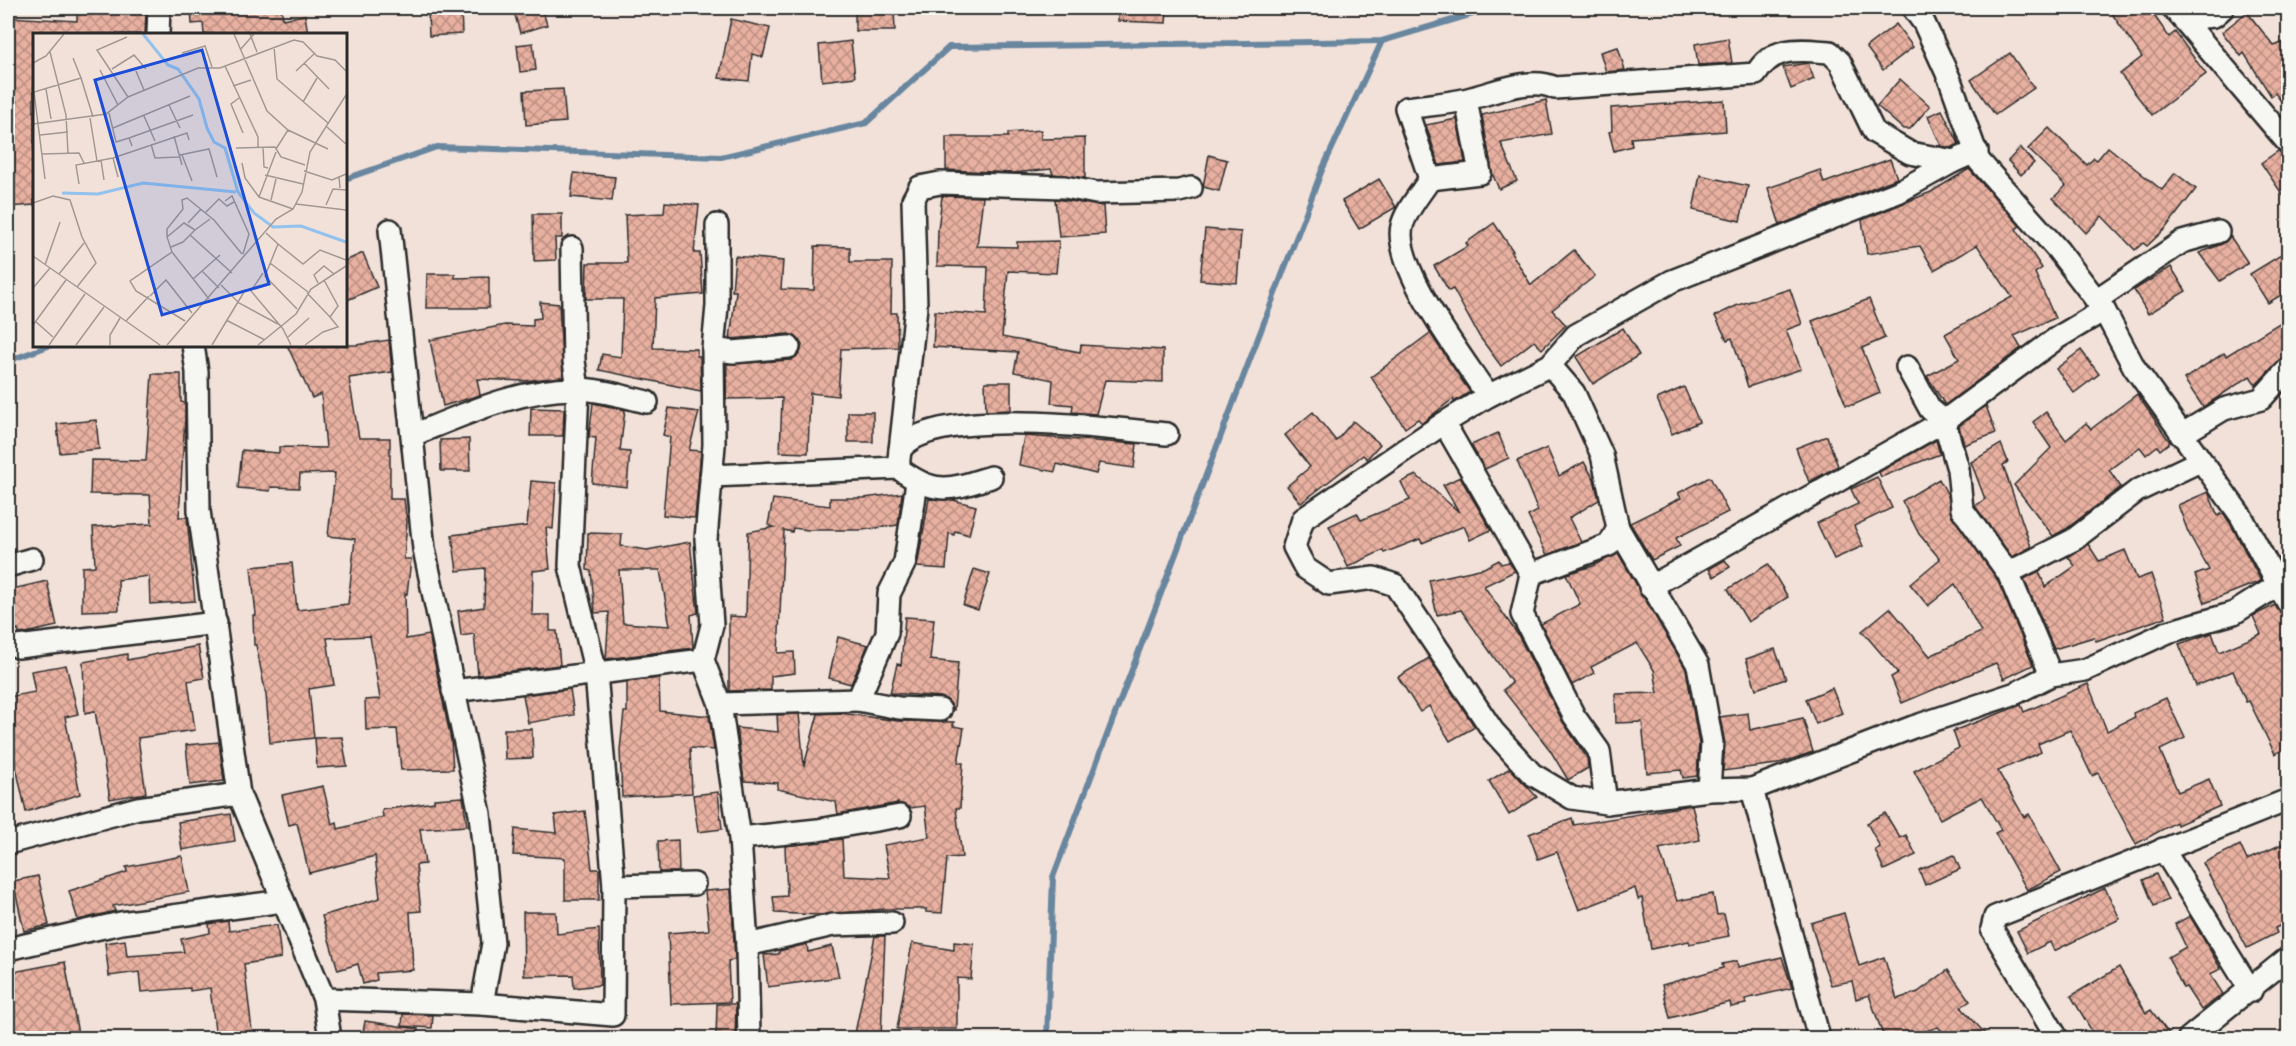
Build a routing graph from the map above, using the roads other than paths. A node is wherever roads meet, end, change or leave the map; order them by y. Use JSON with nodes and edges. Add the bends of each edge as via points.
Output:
{"nodes":[{"id":1,"x":159,"y":8,"type":"edge"},
{"id":2,"x":1913,"y":8,"type":"edge"},
{"id":3,"x":2223,"y":8,"type":"edge"},
{"id":4,"x":2178,"y":13,"type":"edge"},
{"id":5,"x":158,"y":33,"type":"edge"},
{"id":6,"x":1466,"y":100,"type":"junction"},
{"id":7,"x":2289,"y":143,"type":"edge"},
{"id":8,"x":1977,"y":151,"type":"junction"},
{"id":9,"x":1954,"y":160,"type":"junction"},
{"id":10,"x":1430,"y":179,"type":"junction"},
{"id":11,"x":1191,"y":188,"type":"dead end"},
{"id":12,"x":717,"y":225,"type":"dead end"},
{"id":13,"x":390,"y":230,"type":"dead end"},
{"id":14,"x":2218,"y":232,"type":"dead end"},
{"id":15,"x":572,"y":248,"type":"dead end"},
{"id":16,"x":2100,"y":305,"type":"junction"},
{"id":17,"x":193,"y":346,"type":"edge"},
{"id":18,"x":789,"y":347,"type":"dead end"},
{"id":19,"x":713,"y":349,"type":"junction"},
{"id":20,"x":1551,"y":365,"type":"junction"},
{"id":21,"x":1907,"y":367,"type":"dead end"},
{"id":22,"x":2289,"y":369,"type":"edge"},
{"id":23,"x":578,"y":389,"type":"junction"},
{"id":24,"x":1488,"y":396,"type":"junction"},
{"id":25,"x":647,"y":402,"type":"dead end"},
{"id":26,"x":1944,"y":421,"type":"junction"},
{"id":27,"x":1444,"y":423,"type":"junction"},
{"id":28,"x":1167,"y":434,"type":"dead end"},
{"id":29,"x":413,"y":435,"type":"junction"},
{"id":30,"x":2181,"y":435,"type":"junction"},
{"id":31,"x":899,"y":459,"type":"junction"},
{"id":32,"x":2200,"y":461,"type":"junction"},
{"id":33,"x":711,"y":476,"type":"junction"},
{"id":34,"x":991,"y":477,"type":"dead end"},
{"id":35,"x":917,"y":482,"type":"junction"},
{"id":36,"x":1618,"y":528,"type":"junction"},
{"id":37,"x":32,"y":559,"type":"dead end"},
{"id":38,"x":8,"y":567,"type":"edge"},
{"id":39,"x":1531,"y":573,"type":"junction"},
{"id":40,"x":2008,"y":573,"type":"junction"},
{"id":41,"x":1650,"y":586,"type":"junction"},
{"id":42,"x":2284,"y":593,"type":"edge"},
{"id":43,"x":216,"y":623,"type":"junction"},
{"id":44,"x":18,"y":647,"type":"dead end"},
{"id":45,"x":703,"y":660,"type":"junction"},
{"id":46,"x":596,"y":673,"type":"junction"},
{"id":47,"x":2051,"y":675,"type":"junction"},
{"id":48,"x":453,"y":691,"type":"junction"},
{"id":49,"x":858,"y":700,"type":"junction"},
{"id":50,"x":720,"y":704,"type":"junction"},
{"id":51,"x":940,"y":710,"type":"dead end"},
{"id":52,"x":1752,"y":789,"type":"junction"},
{"id":53,"x":1709,"y":790,"type":"junction"},
{"id":54,"x":239,"y":794,"type":"junction"},
{"id":55,"x":2289,"y":800,"type":"edge"},
{"id":56,"x":1606,"y":803,"type":"junction"},
{"id":57,"x":900,"y":816,"type":"dead end"},
{"id":58,"x":740,"y":838,"type":"junction"},
{"id":59,"x":8,"y":843,"type":"edge"},
{"id":60,"x":2163,"y":849,"type":"junction"},
{"id":61,"x":694,"y":884,"type":"dead end"},
{"id":62,"x":614,"y":885,"type":"junction"},
{"id":63,"x":283,"y":901,"type":"junction"},
{"id":64,"x":892,"y":924,"type":"dead end"},
{"id":65,"x":747,"y":945,"type":"junction"},
{"id":66,"x":8,"y":949,"type":"edge"},
{"id":67,"x":2289,"y":958,"type":"edge"},
{"id":68,"x":2251,"y":991,"type":"junction"},
{"id":69,"x":324,"y":999,"type":"junction"},
{"id":70,"x":482,"y":1004,"type":"junction"},
{"id":71,"x":330,"y":1038,"type":"edge"},
{"id":72,"x":749,"y":1038,"type":"edge"},
{"id":73,"x":1819,"y":1038,"type":"edge"},
{"id":74,"x":2057,"y":1038,"type":"edge"},
{"id":75,"x":2189,"y":1038,"type":"edge"}],
"edges":[{"from":1,"to":5,"type":"street"},
{"from":2,"to":8,"type":"street","via":[[1950,80]]},
{"from":3,"to":4,"type":"street","via":[[2214,16]]},
{"from":4,"to":7,"type":"street"},
{"from":6,"to":9,"type":"street","via":[[1501,89],[1544,83],[1555,88],[1756,74],[1763,63],[1790,49],[1830,52],[1840,63],[1874,132],[1910,153]]},
{"from":6,"to":10,"type":"street","via":[[1480,173]]},
{"from":6,"to":10,"type":"street","via":[[1406,108]]},
{"from":8,"to":9,"type":"street"},
{"from":8,"to":16,"type":"street","via":[[1979,161],[2058,250]]},
{"from":9,"to":20,"type":"street","via":[[1898,192],[1672,281],[1576,335]]},
{"from":10,"to":24,"type":"street","via":[[1401,227],[1407,266]]},
{"from":11,"to":31,"type":"street","via":[[1096,193],[1042,186],[940,183],[920,187],[913,200],[916,307]]},
{"from":12,"to":19,"type":"street"},
{"from":13,"to":29,"type":"street"},
{"from":14,"to":16,"type":"street","via":[[2182,242]]},
{"from":15,"to":23,"type":"street"},
{"from":16,"to":26,"type":"street"},
{"from":16,"to":30,"type":"street","via":[[2134,367]]},
{"from":17,"to":43,"type":"street","via":[[199,511]]},
{"from":18,"to":19,"type":"street","via":[[733,352]]},
{"from":19,"to":33,"type":"street"},
{"from":20,"to":24,"type":"street"},
{"from":20,"to":36,"type":"street","via":[[1574,393],[1602,455]]},
{"from":21,"to":26,"type":"street","via":[[1930,409]]},
{"from":22,"to":30,"type":"street","via":[[2261,399],[2224,409]]},
{"from":23,"to":25,"type":"street"},
{"from":23,"to":29,"type":"street","via":[[544,390],[485,406]]},
{"from":23,"to":46,"type":"street","via":[[570,566]]},
{"from":24,"to":27,"type":"street"},
{"from":26,"to":40,"type":"street","via":[[1958,469],[1962,509]]},
{"from":26,"to":41,"type":"street"},
{"from":27,"to":39,"type":"street"},
{"from":27,"to":56,"type":"street","via":[[1303,519],[1294,547],[1305,568],[1329,584],[1374,578],[1395,585],[1493,731],[1532,774],[1572,798]]},
{"from":28,"to":31,"type":"street","via":[[1041,423],[962,425],[928,431],[905,443]]},
{"from":29,"to":48,"type":"street","via":[[424,549]]},
{"from":30,"to":32,"type":"street"},
{"from":31,"to":33,"type":"street"},
{"from":31,"to":35,"type":"street"},
{"from":32,"to":40,"type":"street","via":[[2137,491],[2073,540]]},
{"from":32,"to":42,"type":"street","via":[[2241,516]]},
{"from":33,"to":45,"type":"street","via":[[706,539],[712,625]]},
{"from":34,"to":35,"type":"street","via":[[948,490]]},
{"from":35,"to":49,"type":"street","via":[[905,562],[889,594],[887,633]]},
{"from":36,"to":39,"type":"street","via":[[1609,544]]},
{"from":36,"to":41,"type":"street"},
{"from":37,"to":38,"type":"street"},
{"from":39,"to":56,"type":"street","via":[[1522,614],[1574,716],[1599,751]]},
{"from":40,"to":47,"type":"street"},
{"from":41,"to":53,"type":"street","via":[[1698,665],[1712,744]]},
{"from":42,"to":47,"type":"street","via":[[2234,613],[2168,632],[2085,670]]},
{"from":43,"to":44,"type":"street"},
{"from":43,"to":54,"type":"street"},
{"from":45,"to":46,"type":"street"},
{"from":45,"to":50,"type":"street"},
{"from":46,"to":48,"type":"street"},
{"from":46,"to":62,"type":"street"},
{"from":47,"to":52,"type":"street","via":[[2016,693],[1913,727]]},
{"from":48,"to":70,"type":"street","via":[[480,814],[494,943]]},
{"from":49,"to":50,"type":"street"},
{"from":49,"to":51,"type":"street"},
{"from":50,"to":58,"type":"street"},
{"from":52,"to":53,"type":"street"},
{"from":52,"to":73,"type":"street"},
{"from":53,"to":56,"type":"street"},
{"from":54,"to":59,"type":"street","via":[[138,808]]},
{"from":54,"to":63,"type":"street"},
{"from":55,"to":60,"type":"street"},
{"from":57,"to":58,"type":"street"},
{"from":58,"to":65,"type":"street"},
{"from":60,"to":68,"type":"street"},
{"from":60,"to":74,"type":"street","via":[[1995,917],[1992,929]]},
{"from":61,"to":62,"type":"street"},
{"from":62,"to":70,"type":"street","via":[[613,1015]]},
{"from":63,"to":66,"type":"street","via":[[121,923]]},
{"from":63,"to":69,"type":"street"},
{"from":64,"to":65,"type":"street","via":[[833,925]]},
{"from":65,"to":72,"type":"street"},
{"from":67,"to":68,"type":"street"},
{"from":68,"to":75,"type":"street"},
{"from":69,"to":70,"type":"street"},
{"from":69,"to":71,"type":"street"}]}
